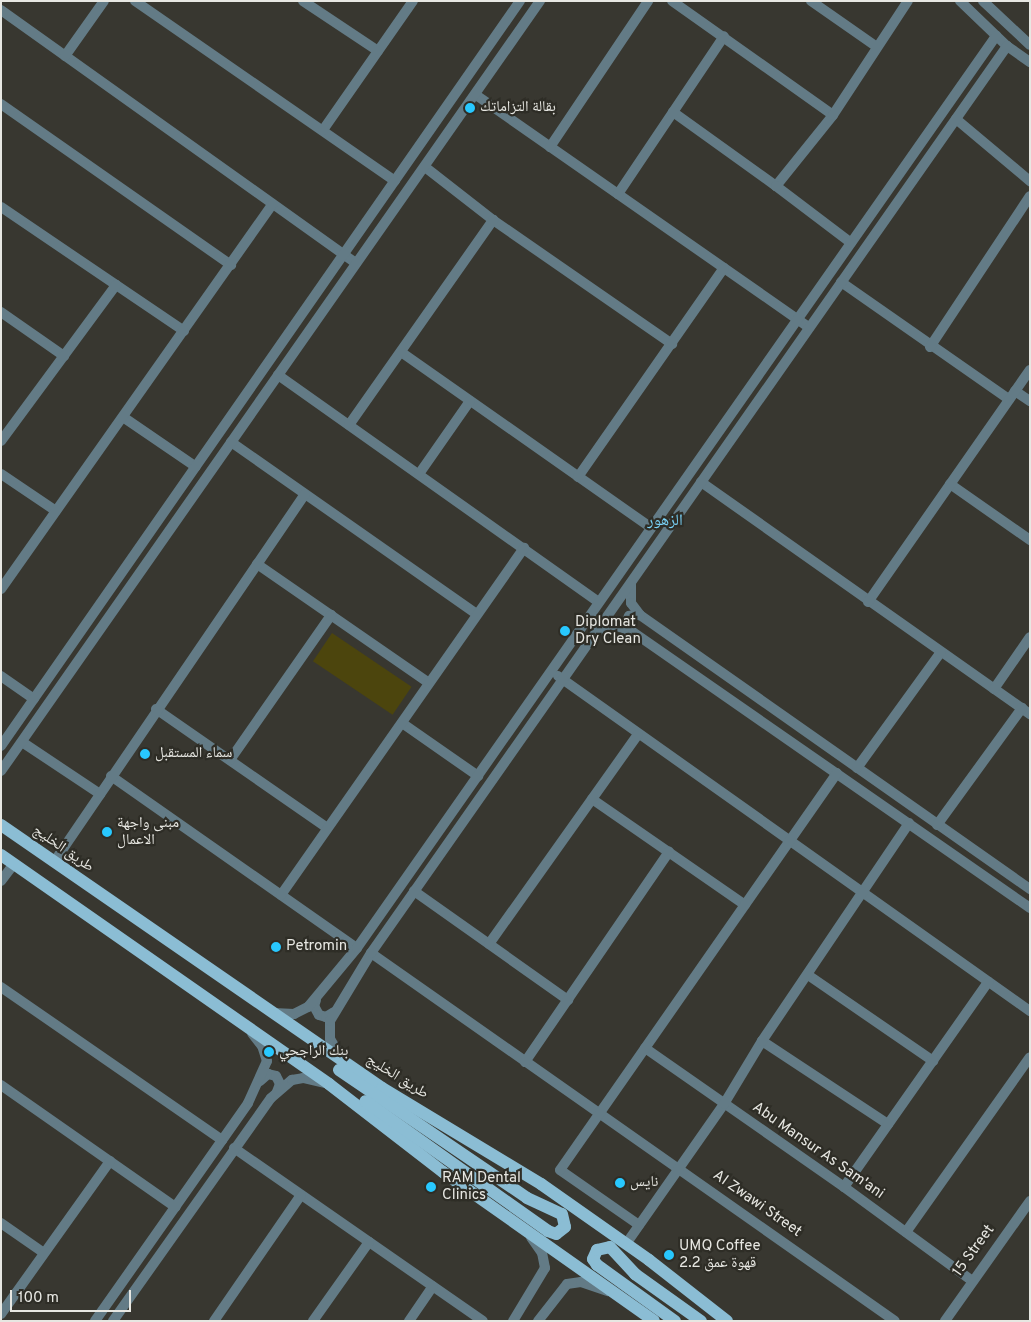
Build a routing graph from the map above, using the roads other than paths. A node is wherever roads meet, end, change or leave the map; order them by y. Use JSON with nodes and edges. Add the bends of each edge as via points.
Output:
{"nodes":[{"id":1,"x":104,"y":1,"type":"edge"},
{"id":2,"x":135,"y":1,"type":"edge"},
{"id":3,"x":413,"y":1,"type":"edge"},
{"id":4,"x":520,"y":1,"type":"edge"},
{"id":5,"x":540,"y":1,"type":"edge"},
{"id":6,"x":648,"y":1,"type":"edge"},
{"id":7,"x":672,"y":1,"type":"edge"},
{"id":8,"x":811,"y":1,"type":"edge"},
{"id":9,"x":908,"y":1,"type":"edge"},
{"id":10,"x":960,"y":1,"type":"edge"},
{"id":11,"x":983,"y":1,"type":"edge"},
{"id":12,"x":307,"y":2,"type":"edge"},
{"id":13,"x":1,"y":10,"type":"edge"},
{"id":14,"x":724,"y":36,"type":"junction"},
{"id":15,"x":996,"y":36,"type":"junction"},
{"id":16,"x":1030,"y":45,"type":"edge"},
{"id":17,"x":1007,"y":46,"type":"junction"},
{"id":18,"x":877,"y":47,"type":"junction"},
{"id":19,"x":378,"y":51,"type":"junction"},
{"id":20,"x":65,"y":56,"type":"junction"},
{"id":21,"x":1030,"y":62,"type":"edge"},
{"id":22,"x":476,"y":95,"type":"junction"},
{"id":23,"x":1,"y":104,"type":"edge"},
{"id":24,"x":673,"y":112,"type":"junction"},
{"id":25,"x":833,"y":114,"type":"junction"},
{"id":26,"x":956,"y":119,"type":"junction"},
{"id":27,"x":323,"y":130,"type":"junction"},
{"id":28,"x":550,"y":147,"type":"junction"},
{"id":29,"x":425,"y":167,"type":"junction"},
{"id":30,"x":395,"y":180,"type":"junction"},
{"id":31,"x":1030,"y":181,"type":"edge"},
{"id":32,"x":776,"y":186,"type":"junction"},
{"id":33,"x":618,"y":194,"type":"junction"},
{"id":34,"x":1030,"y":196,"type":"edge"},
{"id":35,"x":273,"y":204,"type":"junction"},
{"id":36,"x":1,"y":207,"type":"edge"},
{"id":37,"x":493,"y":220,"type":"junction"},
{"id":38,"x":851,"y":243,"type":"junction"},
{"id":39,"x":344,"y":254,"type":"junction"},
{"id":40,"x":356,"y":263,"type":"junction"},
{"id":41,"x":231,"y":265,"type":"junction"},
{"id":42,"x":724,"y":268,"type":"junction"},
{"id":43,"x":841,"y":282,"type":"junction"},
{"id":44,"x":116,"y":285,"type":"junction"},
{"id":45,"x":1,"y":312,"type":"edge"},
{"id":46,"x":797,"y":319,"type":"junction"},
{"id":47,"x":809,"y":327,"type":"junction"},
{"id":48,"x":184,"y":331,"type":"junction"},
{"id":49,"x":672,"y":344,"type":"junction"},
{"id":50,"x":930,"y":347,"type":"junction"},
{"id":51,"x":401,"y":352,"type":"junction"},
{"id":52,"x":64,"y":356,"type":"junction"},
{"id":53,"x":1030,"y":370,"type":"edge"},
{"id":54,"x":278,"y":375,"type":"junction"},
{"id":55,"x":1012,"y":395,"type":"junction"},
{"id":56,"x":470,"y":401,"type":"junction"},
{"id":57,"x":1030,"y":401,"type":"edge"},
{"id":58,"x":123,"y":417,"type":"junction"},
{"id":59,"x":349,"y":425,"type":"junction"},
{"id":60,"x":1,"y":441,"type":"edge"},
{"id":61,"x":231,"y":442,"type":"junction"},
{"id":62,"x":196,"y":467,"type":"junction"},
{"id":63,"x":1,"y":474,"type":"edge"},
{"id":64,"x":419,"y":474,"type":"junction"},
{"id":65,"x":578,"y":477,"type":"junction"},
{"id":66,"x":701,"y":482,"type":"junction"},
{"id":67,"x":950,"y":484,"type":"junction"},
{"id":68,"x":305,"y":494,"type":"junction"},
{"id":69,"x":56,"y":512,"type":"junction"},
{"id":70,"x":651,"y":528,"type":"junction"},
{"id":71,"x":1030,"y":540,"type":"edge"},
{"id":72,"x":524,"y":548,"type":"junction"},
{"id":73,"x":257,"y":564,"type":"junction"},
{"id":74,"x":631,"y":582,"type":"junction"},
{"id":75,"x":3,"y":584,"type":"edge"},
{"id":76,"x":599,"y":602,"type":"junction"},
{"id":77,"x":868,"y":602,"type":"junction"},
{"id":78,"x":477,"y":614,"type":"junction"},
{"id":79,"x":331,"y":615,"type":"junction"},
{"id":80,"x":640,"y":615,"type":"junction"},
{"id":81,"x":583,"y":625,"type":"junction"},
{"id":82,"x":630,"y":630,"type":"junction"},
{"id":83,"x":596,"y":631,"type":"junction"},
{"id":84,"x":1030,"y":637,"type":"edge"},
{"id":85,"x":941,"y":652,"type":"junction"},
{"id":86,"x":1,"y":676,"type":"edge"},
{"id":87,"x":562,"y":680,"type":"junction"},
{"id":88,"x":429,"y":683,"type":"junction"},
{"id":89,"x":994,"y":689,"type":"junction"},
{"id":90,"x":34,"y":699,"type":"junction"},
{"id":91,"x":156,"y":709,"type":"junction"},
{"id":92,"x":1026,"y":711,"type":"edge"},
{"id":93,"x":402,"y":723,"type":"junction"},
{"id":94,"x":638,"y":734,"type":"junction"},
{"id":95,"x":22,"y":742,"type":"junction"},
{"id":96,"x":2,"y":744,"type":"edge"},
{"id":97,"x":11,"y":758,"type":"junction"},
{"id":98,"x":230,"y":760,"type":"junction"},
{"id":99,"x":857,"y":768,"type":"junction"},
{"id":100,"x":1,"y":771,"type":"edge"},
{"id":101,"x":837,"y":773,"type":"junction"},
{"id":102,"x":111,"y":776,"type":"junction"},
{"id":103,"x":478,"y":776,"type":"junction"},
{"id":104,"x":100,"y":794,"type":"junction"},
{"id":105,"x":592,"y":799,"type":"junction"},
{"id":106,"x":910,"y":823,"type":"junction"},
{"id":107,"x":1,"y":825,"type":"edge"},
{"id":108,"x":938,"y":825,"type":"junction"},
{"id":109,"x":327,"y":828,"type":"junction"},
{"id":110,"x":790,"y":842,"type":"junction"},
{"id":111,"x":668,"y":852,"type":"junction"},
{"id":112,"x":1,"y":855,"type":"edge"},
{"id":113,"x":54,"y":862,"type":"junction"},
{"id":114,"x":14,"y":864,"type":"junction"},
{"id":115,"x":1,"y":881,"type":"edge"},
{"id":116,"x":1030,"y":890,"type":"edge"},
{"id":117,"x":414,"y":891,"type":"junction"},
{"id":118,"x":863,"y":893,"type":"junction"},
{"id":119,"x":281,"y":895,"type":"junction"},
{"id":120,"x":745,"y":905,"type":"junction"},
{"id":121,"x":1030,"y":908,"type":"edge"},
{"id":122,"x":488,"y":944,"type":"junction"},
{"id":123,"x":357,"y":948,"type":"junction"},
{"id":124,"x":371,"y":953,"type":"junction"},
{"id":125,"x":808,"y":974,"type":"junction"},
{"id":126,"x":988,"y":982,"type":"junction"},
{"id":127,"x":1,"y":987,"type":"edge"},
{"id":128,"x":316,"y":1000,"type":"junction"},
{"id":129,"x":568,"y":1000,"type":"junction"},
{"id":130,"x":267,"y":1012,"type":"junction"},
{"id":131,"x":334,"y":1012,"type":"junction"},
{"id":132,"x":1030,"y":1012,"type":"edge"},
{"id":133,"x":289,"y":1026,"type":"junction"},
{"id":134,"x":248,"y":1028,"type":"junction"},
{"id":135,"x":762,"y":1041,"type":"junction"},
{"id":136,"x":645,"y":1048,"type":"junction"},
{"id":137,"x":1030,"y":1057,"type":"edge"},
{"id":138,"x":933,"y":1060,"type":"junction"},
{"id":139,"x":525,"y":1062,"type":"junction"},
{"id":140,"x":300,"y":1064,"type":"junction"},
{"id":141,"x":346,"y":1064,"type":"junction"},
{"id":142,"x":259,"y":1084,"type":"junction"},
{"id":143,"x":329,"y":1084,"type":"junction"},
{"id":144,"x":1,"y":1085,"type":"edge"},
{"id":145,"x":275,"y":1095,"type":"junction"},
{"id":146,"x":724,"y":1104,"type":"junction"},
{"id":147,"x":599,"y":1114,"type":"junction"},
{"id":148,"x":888,"y":1124,"type":"junction"},
{"id":149,"x":222,"y":1140,"type":"junction"},
{"id":150,"x":234,"y":1148,"type":"junction"},
{"id":151,"x":110,"y":1161,"type":"junction"},
{"id":152,"x":679,"y":1167,"type":"junction"},
{"id":153,"x":844,"y":1187,"type":"junction"},
{"id":154,"x":301,"y":1195,"type":"junction"},
{"id":155,"x":1030,"y":1201,"type":"edge"},
{"id":156,"x":175,"y":1207,"type":"junction"},
{"id":157,"x":1,"y":1223,"type":"edge"},
{"id":158,"x":639,"y":1225,"type":"junction"},
{"id":159,"x":528,"y":1232,"type":"junction"},
{"id":160,"x":906,"y":1232,"type":"junction"},
{"id":161,"x":369,"y":1242,"type":"junction"},
{"id":162,"x":626,"y":1244,"type":"junction"},
{"id":163,"x":44,"y":1253,"type":"junction"},
{"id":164,"x":971,"y":1280,"type":"junction"},
{"id":165,"x":433,"y":1286,"type":"junction"},
{"id":166,"x":614,"y":1293,"type":"junction"},
{"id":167,"x":1,"y":1314,"type":"edge"},
{"id":168,"x":95,"y":1321,"type":"edge"},
{"id":169,"x":113,"y":1321,"type":"edge"},
{"id":170,"x":214,"y":1321,"type":"edge"},
{"id":171,"x":313,"y":1321,"type":"edge"},
{"id":172,"x":409,"y":1321,"type":"edge"},
{"id":173,"x":483,"y":1321,"type":"edge"},
{"id":174,"x":513,"y":1321,"type":"edge"},
{"id":175,"x":538,"y":1321,"type":"edge"},
{"id":176,"x":654,"y":1321,"type":"edge"},
{"id":177,"x":675,"y":1321,"type":"edge"},
{"id":178,"x":701,"y":1321,"type":"edge"},
{"id":179,"x":726,"y":1321,"type":"edge"},
{"id":180,"x":895,"y":1321,"type":"edge"},
{"id":181,"x":945,"y":1321,"type":"edge"}],
"edges":[{"from":1,"to":20,"type":"street"},
{"from":2,"to":27,"type":"street"},
{"from":3,"to":19,"type":"street"},
{"from":4,"to":30,"type":"street"},
{"from":5,"to":22,"type":"street"},
{"from":6,"to":28,"type":"street"},
{"from":7,"to":14,"type":"street"},
{"from":8,"to":18,"type":"street"},
{"from":9,"to":18,"type":"street"},
{"from":10,"to":15,"type":"street"},
{"from":11,"to":16,"type":"street"},
{"from":12,"to":19,"type":"street"},
{"from":13,"to":20,"type":"street"},
{"from":14,"to":24,"type":"street"},
{"from":14,"to":25,"type":"street"},
{"from":15,"to":17,"type":"street"},
{"from":15,"to":38,"type":"street"},
{"from":17,"to":21,"type":"street"},
{"from":17,"to":26,"type":"street"},
{"from":18,"to":25,"type":"street"},
{"from":19,"to":27,"type":"street"},
{"from":20,"to":35,"type":"street"},
{"from":22,"to":28,"type":"street"},
{"from":22,"to":29,"type":"street"},
{"from":23,"to":41,"type":"street"},
{"from":24,"to":32,"type":"street"},
{"from":24,"to":33,"type":"street"},
{"from":25,"to":32,"type":"street"},
{"from":26,"to":31,"type":"street"},
{"from":26,"to":43,"type":"street"},
{"from":27,"to":30,"type":"street"},
{"from":28,"to":33,"type":"street"},
{"from":29,"to":37,"type":"street"},
{"from":29,"to":40,"type":"street"},
{"from":30,"to":39,"type":"street"},
{"from":32,"to":38,"type":"street"},
{"from":33,"to":42,"type":"street"},
{"from":34,"to":50,"type":"street"},
{"from":35,"to":39,"type":"street"},
{"from":35,"to":41,"type":"street"},
{"from":36,"to":44,"type":"street"},
{"from":37,"to":49,"type":"street"},
{"from":37,"to":51,"type":"street"},
{"from":38,"to":46,"type":"street"},
{"from":39,"to":40,"type":"street"},
{"from":39,"to":62,"type":"street"},
{"from":40,"to":54,"type":"street"},
{"from":41,"to":48,"type":"street"},
{"from":42,"to":46,"type":"street"},
{"from":42,"to":49,"type":"street"},
{"from":43,"to":47,"type":"street"},
{"from":43,"to":50,"type":"street"},
{"from":44,"to":48,"type":"street"},
{"from":44,"to":52,"type":"street"},
{"from":45,"to":52,"type":"street"},
{"from":46,"to":47,"type":"street"},
{"from":46,"to":70,"type":"street"},
{"from":47,"to":66,"type":"street"},
{"from":48,"to":58,"type":"street"},
{"from":49,"to":65,"type":"street"},
{"from":50,"to":55,"type":"street"},
{"from":51,"to":56,"type":"street"},
{"from":51,"to":59,"type":"street"},
{"from":52,"to":60,"type":"street"},
{"from":53,"to":55,"type":"street"},
{"from":54,"to":59,"type":"street"},
{"from":54,"to":61,"type":"street"},
{"from":55,"to":57,"type":"street"},
{"from":55,"to":67,"type":"street"},
{"from":56,"to":64,"type":"street"},
{"from":56,"to":65,"type":"street"},
{"from":58,"to":62,"type":"street"},
{"from":58,"to":69,"type":"street"},
{"from":59,"to":64,"type":"street"},
{"from":61,"to":68,"type":"street"},
{"from":61,"to":95,"type":"street"},
{"from":62,"to":90,"type":"street"},
{"from":63,"to":69,"type":"street"},
{"from":64,"to":72,"type":"street"},
{"from":65,"to":70,"type":"street"},
{"from":66,"to":74,"type":"street"},
{"from":66,"to":77,"type":"street"},
{"from":67,"to":71,"type":"street"},
{"from":67,"to":77,"type":"street"},
{"from":68,"to":73,"type":"street"},
{"from":68,"to":78,"type":"street"},
{"from":69,"to":75,"type":"street"},
{"from":70,"to":76,"type":"street"},
{"from":72,"to":76,"type":"street"},
{"from":72,"to":78,"type":"street"},
{"from":73,"to":79,"type":"street"},
{"from":73,"to":91,"type":"street"},
{"from":74,"to":80,"type":"street","via":[[630,597]]},
{"from":74,"to":83,"type":"street"},
{"from":76,"to":81,"type":"street"},
{"from":77,"to":85,"type":"street"},
{"from":78,"to":88,"type":"street"},
{"from":79,"to":88,"type":"street"},
{"from":79,"to":98,"type":"street"},
{"from":80,"to":82,"type":"street","via":[[629,616],[626,622]]},
{"from":80,"to":99,"type":"street"},
{"from":81,"to":87,"type":"street","via":[[574,649],[559,672]]},
{"from":81,"to":103,"type":"street"},
{"from":82,"to":83,"type":"street","via":[[610,624]]},
{"from":82,"to":101,"type":"street"},
{"from":83,"to":87,"type":"street"},
{"from":84,"to":89,"type":"street"},
{"from":85,"to":89,"type":"street"},
{"from":85,"to":99,"type":"street"},
{"from":86,"to":90,"type":"street"},
{"from":87,"to":94,"type":"street"},
{"from":87,"to":117,"type":"street"},
{"from":88,"to":93,"type":"street"},
{"from":89,"to":92,"type":"street"},
{"from":90,"to":96,"type":"street"},
{"from":91,"to":98,"type":"street"},
{"from":91,"to":102,"type":"street"},
{"from":92,"to":108,"type":"street"},
{"from":93,"to":103,"type":"street"},
{"from":93,"to":109,"type":"street"},
{"from":94,"to":105,"type":"street"},
{"from":94,"to":110,"type":"street"},
{"from":95,"to":97,"type":"street"},
{"from":95,"to":104,"type":"street"},
{"from":96,"to":97,"type":"street"},
{"from":97,"to":100,"type":"street"},
{"from":98,"to":109,"type":"street"},
{"from":99,"to":108,"type":"street"},
{"from":101,"to":106,"type":"street"},
{"from":101,"to":110,"type":"street"},
{"from":102,"to":104,"type":"street"},
{"from":102,"to":119,"type":"street"},
{"from":103,"to":123,"type":"street"},
{"from":104,"to":113,"type":"street"},
{"from":105,"to":111,"type":"street"},
{"from":105,"to":122,"type":"street"},
{"from":106,"to":118,"type":"street"},
{"from":106,"to":121,"type":"street"},
{"from":107,"to":113,"type":"main road","name":"طريق الخليج"},
{"from":108,"to":116,"type":"street"},
{"from":109,"to":119,"type":"street"},
{"from":110,"to":118,"type":"street"},
{"from":110,"to":120,"type":"street"},
{"from":111,"to":120,"type":"street"},
{"from":111,"to":129,"type":"street"},
{"from":112,"to":114,"type":"main road"},
{"from":113,"to":130,"type":"main road","name":"طريق الخليج"},
{"from":114,"to":115,"type":"street"},
{"from":114,"to":134,"type":"main road"},
{"from":117,"to":122,"type":"street"},
{"from":117,"to":124,"type":"street"},
{"from":118,"to":125,"type":"street"},
{"from":118,"to":126,"type":"street"},
{"from":119,"to":123,"type":"street"},
{"from":120,"to":136,"type":"street"},
{"from":122,"to":129,"type":"street"},
{"from":123,"to":128,"type":"street"},
{"from":124,"to":131,"type":"street"},
{"from":124,"to":139,"type":"street","name":"Al Zwawi Street"},
{"from":125,"to":135,"type":"street"},
{"from":125,"to":138,"type":"street"},
{"from":126,"to":132,"type":"street"},
{"from":126,"to":138,"type":"street"},
{"from":127,"to":149,"type":"street"},
{"from":128,"to":130,"type":"street","via":[[294,1014]]},
{"from":128,"to":131,"type":"street","via":[[314,1006],[319,1015],[326,1017]]},
{"from":129,"to":139,"type":"street"},
{"from":130,"to":133,"type":"main road","name":"طريق الخليج"},
{"from":131,"to":141,"type":"street","via":[[328,1033],[332,1046]]},
{"from":133,"to":140,"type":"main road","via":[[324,1059],[398,1111],[527,1198],[562,1214],[565,1227],[556,1234],[548,1231],[347,1088]]},
{"from":133,"to":141,"type":"main road","name":"طريق الخليج"},
{"from":134,"to":140,"type":"main road"},
{"from":134,"to":142,"type":"street","via":[[266,1054],[266,1066]]},
{"from":135,"to":146,"type":"street"},
{"from":135,"to":148,"type":"street"},
{"from":136,"to":146,"type":"street","name":"Abu Mansur As Sam'ani"},
{"from":136,"to":147,"type":"street"},
{"from":137,"to":160,"type":"street"},
{"from":138,"to":148,"type":"street"},
{"from":139,"to":147,"type":"street","name":"Al Zwawi Street"},
{"from":140,"to":143,"type":"main road"},
{"from":141,"to":162,"type":"main road","name":"طريق الخليج","via":[[514,1166]]},
{"from":142,"to":145,"type":"street","via":[[265,1075],[276,1076],[280,1084]]},
{"from":142,"to":149,"type":"street"},
{"from":143,"to":145,"type":"street","via":[[298,1078],[287,1083]]},
{"from":143,"to":159,"type":"main road"},
{"from":144,"to":151,"type":"street"},
{"from":145,"to":150,"type":"street"},
{"from":146,"to":152,"type":"street"},
{"from":146,"to":153,"type":"street","name":"Abu Mansur As Sam'ani"},
{"from":147,"to":152,"type":"street","name":"Al Zwawi Street"},
{"from":147,"to":158,"type":"street","via":[[560,1170]]},
{"from":148,"to":153,"type":"street"},
{"from":149,"to":156,"type":"street"},
{"from":150,"to":154,"type":"street"},
{"from":150,"to":169,"type":"street"},
{"from":151,"to":156,"type":"street"},
{"from":151,"to":163,"type":"street"},
{"from":152,"to":158,"type":"street"},
{"from":152,"to":180,"type":"street","name":"Al Zwawi Street"},
{"from":153,"to":160,"type":"street","name":"Abu Mansur As Sam'ani"},
{"from":154,"to":161,"type":"street"},
{"from":154,"to":170,"type":"street"},
{"from":155,"to":164,"type":"street","name":"15 Street"},
{"from":156,"to":168,"type":"street"},
{"from":157,"to":163,"type":"street"},
{"from":158,"to":162,"type":"street"},
{"from":159,"to":166,"type":"main road"},
{"from":159,"to":174,"type":"street","via":[[542,1253],[545,1268]]},
{"from":160,"to":164,"type":"street","name":"Abu Mansur As Sam'ani"},
{"from":161,"to":165,"type":"street"},
{"from":161,"to":171,"type":"street"},
{"from":162,"to":179,"type":"main road","name":"طريق الخليج"},
{"from":163,"to":167,"type":"street"},
{"from":164,"to":181,"type":"street","name":"15 Street"},
{"from":165,"to":172,"type":"street"},
{"from":165,"to":173,"type":"street"},
{"from":166,"to":175,"type":"street","via":[[572,1282],[560,1290]]},
{"from":166,"to":176,"type":"main road"},
{"from":177,"to":178,"type":"main road","via":[[597,1265],[593,1259],[597,1250],[610,1248],[635,1274]]}]}
